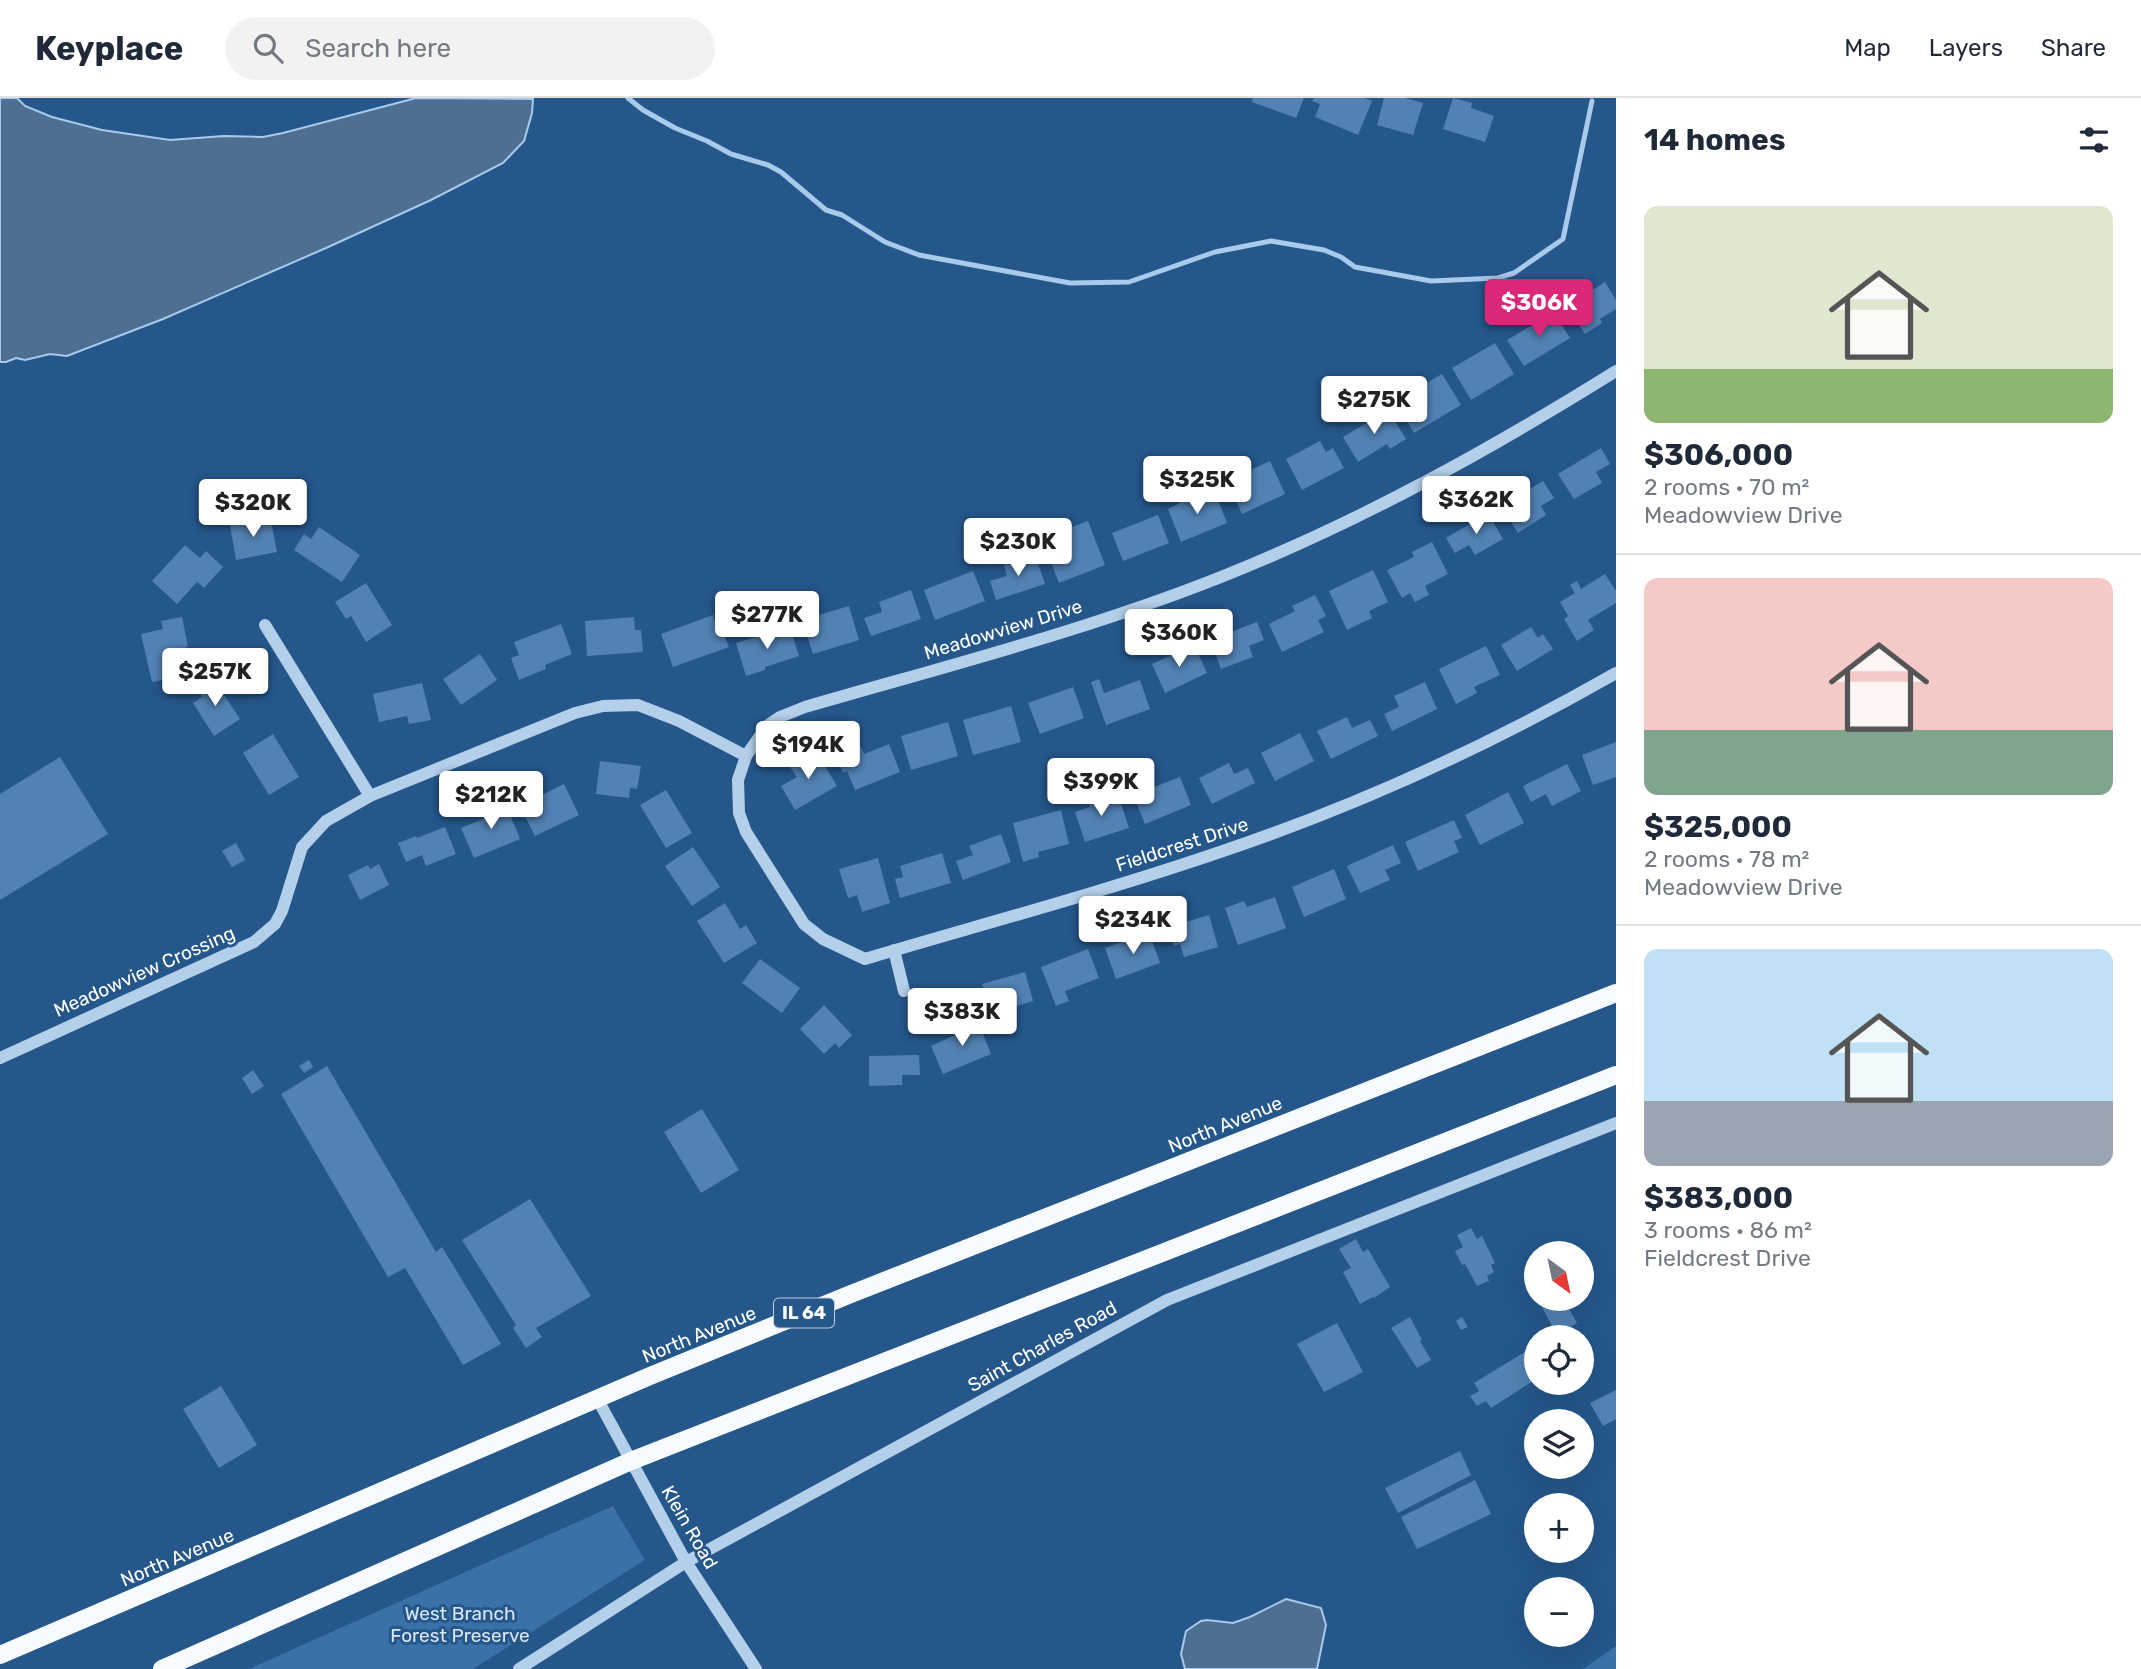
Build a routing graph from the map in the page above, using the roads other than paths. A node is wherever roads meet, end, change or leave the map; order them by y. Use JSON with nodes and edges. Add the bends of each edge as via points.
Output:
{"nodes":[{"id":1,"x":1616,"y":371,"type":"edge"},
{"id":2,"x":265,"y":625,"type":"dead end"},
{"id":3,"x":1616,"y":673,"type":"edge"},
{"id":4,"x":746,"y":756,"type":"junction"},
{"id":5,"x":370,"y":796,"type":"junction"},
{"id":6,"x":894,"y":950,"type":"junction"},
{"id":7,"x":904,"y":991,"type":"dead end"},
{"id":8,"x":1616,"y":993,"type":"edge"},
{"id":9,"x":0,"y":1058,"type":"edge"},
{"id":10,"x":1616,"y":1075,"type":"edge"},
{"id":11,"x":1616,"y":1123,"type":"edge"},
{"id":12,"x":598,"y":1399,"type":"junction"},
{"id":13,"x":631,"y":1461,"type":"junction"},
{"id":14,"x":685,"y":1562,"type":"junction"},
{"id":15,"x":0,"y":1655,"type":"edge"},
{"id":16,"x":162,"y":1669,"type":"edge"},
{"id":17,"x":519,"y":1669,"type":"edge"},
{"id":18,"x":756,"y":1669,"type":"edge"}],
"edges":[{"from":1,"to":4,"type":"street","name":"Meadowview Drive","via":[[1461,464],[1285,551],[1115,616],[806,707],[767,726]]},
{"from":2,"to":5,"type":"street"},
{"from":3,"to":6,"type":"street","name":"Fieldcrest Drive","via":[[1432,768],[1282,830],[1130,882]]},
{"from":4,"to":5,"type":"street","name":"Meadowview Crossing","via":[[638,705],[603,706],[575,713]]},
{"from":4,"to":6,"type":"street","name":"Fieldcrest Drive","via":[[738,780],[739,813],[797,915],[823,939],[865,959]]},
{"from":5,"to":9,"type":"street","name":"Meadowview Crossing","via":[[326,821],[302,847],[282,911],[275,924],[254,942]]},
{"from":6,"to":7,"type":"street"},
{"from":8,"to":12,"type":"main road","name":"North Avenue","number":"IL 64","via":[[851,1294]]},
{"from":10,"to":13,"type":"main road"},
{"from":11,"to":14,"type":"street","name":"Saint Charles Road","via":[[1167,1300]]},
{"from":12,"to":13,"type":"street","name":"Klein Road"},
{"from":12,"to":15,"type":"main road","name":"North Avenue","number":"IL 64"},
{"from":13,"to":14,"type":"street","name":"Klein Road"},
{"from":13,"to":16,"type":"main road"},
{"from":14,"to":17,"type":"street","name":"Saint Charles Road"},
{"from":14,"to":18,"type":"street","name":"Klein Road"}]}
